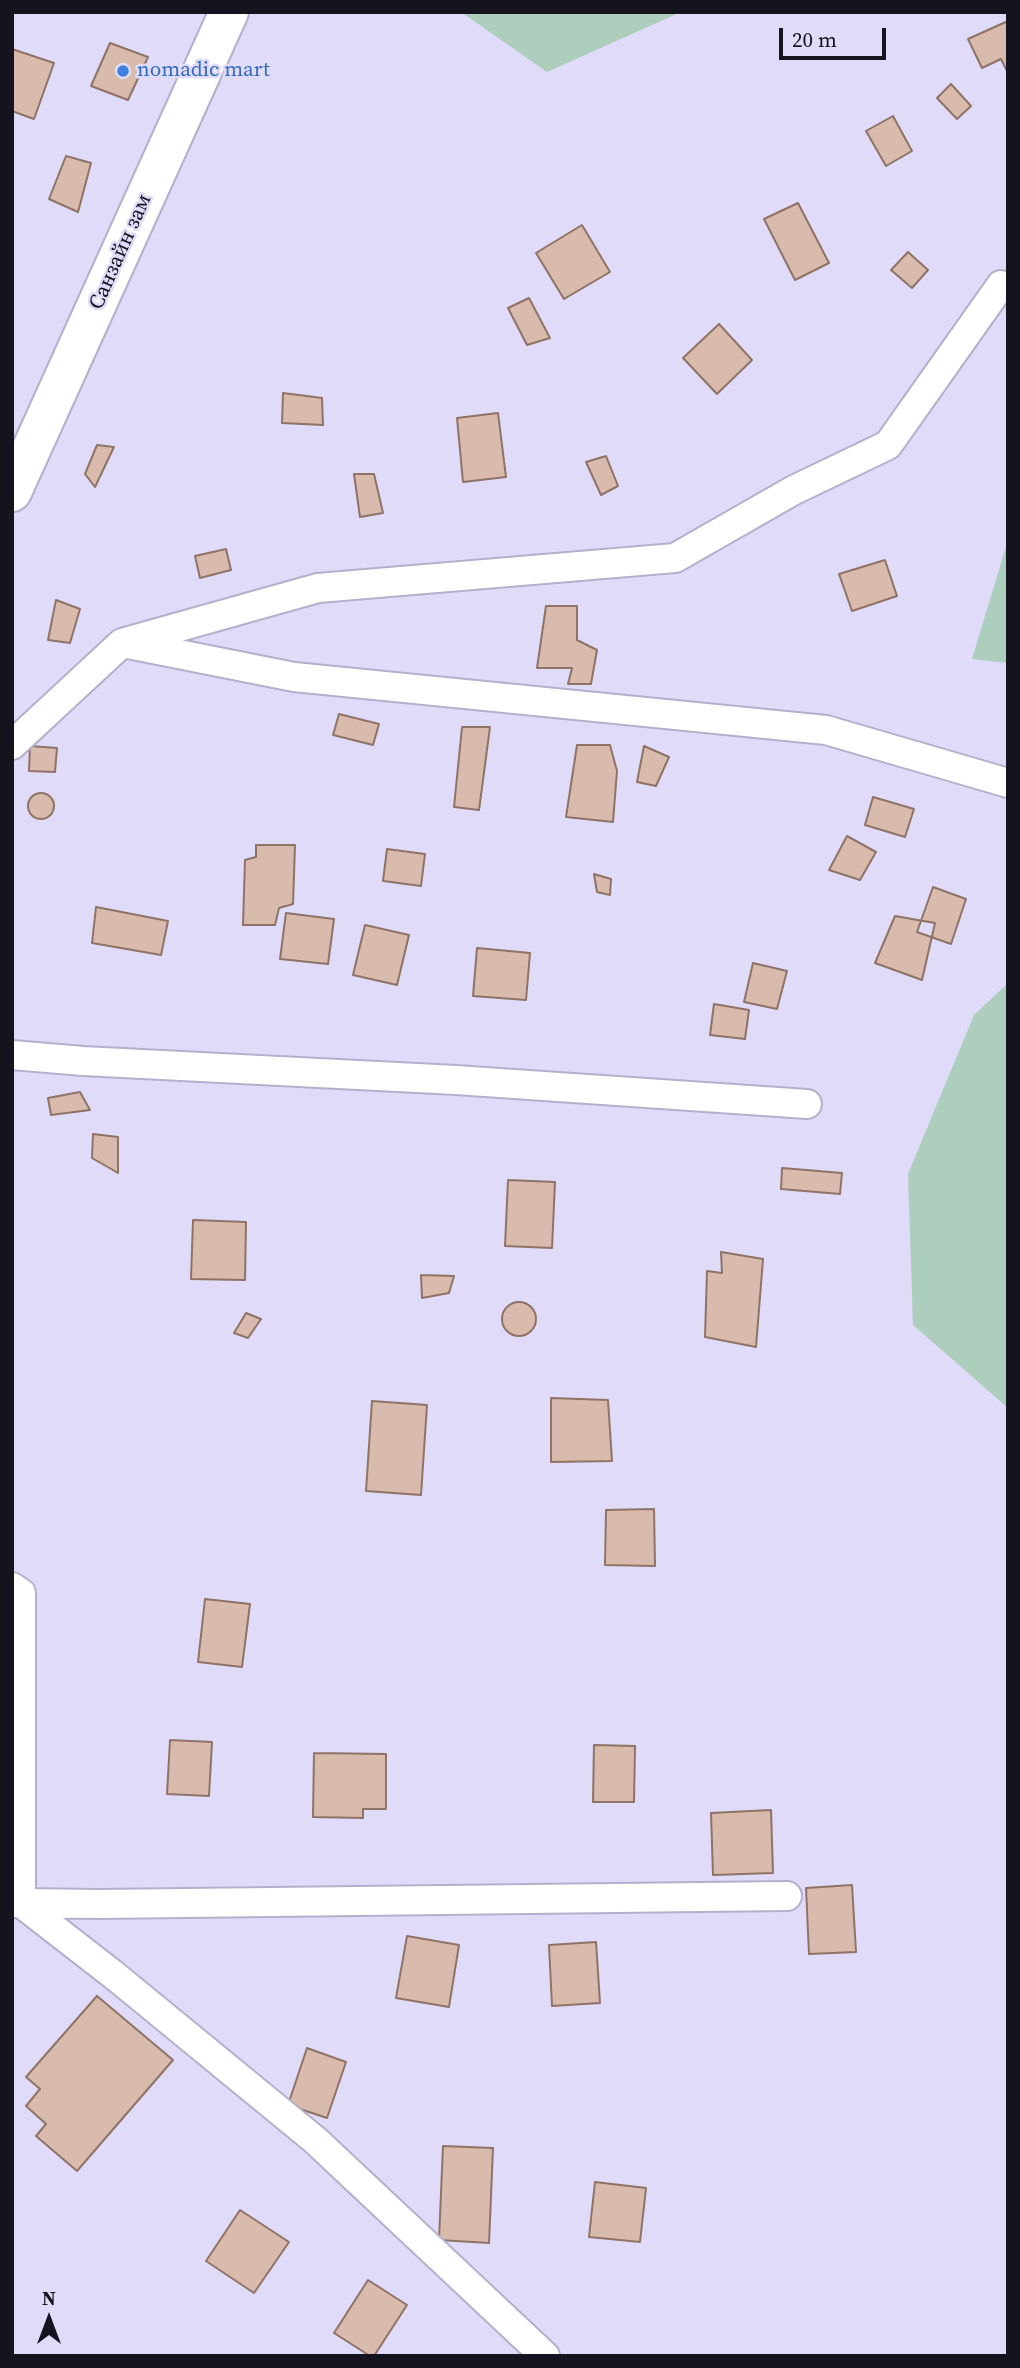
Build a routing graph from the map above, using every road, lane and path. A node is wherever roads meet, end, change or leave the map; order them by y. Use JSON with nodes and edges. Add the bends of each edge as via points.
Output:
{"nodes":[{"id":1,"x":229,"y":12,"type":"edge"},
{"id":2,"x":1001,"y":285,"type":"dead end"},
{"id":3,"x":12,"y":492,"type":"edge"},
{"id":4,"x":122,"y":643,"type":"junction"},
{"id":5,"x":12,"y":745,"type":"edge"},
{"id":6,"x":1008,"y":783,"type":"edge"},
{"id":7,"x":12,"y":1055,"type":"edge"},
{"id":8,"x":807,"y":1104,"type":"dead end"},
{"id":9,"x":12,"y":1587,"type":"edge"},
{"id":10,"x":787,"y":1896,"type":"dead end"},
{"id":11,"x":17,"y":1903,"type":"edge"},
{"id":12,"x":545,"y":2356,"type":"edge"}],
"edges":[{"from":1,"to":3,"type":"main road","name":"Санзайн зам"},
{"from":2,"to":4,"type":"street","via":[[888,445],[794,490],[676,558],[318,587]]},
{"from":4,"to":5,"type":"street"},
{"from":4,"to":6,"type":"street","via":[[294,677],[826,730]]},
{"from":7,"to":8,"type":"street"},
{"from":9,"to":11,"type":"street","via":[[21,1593]]},
{"from":10,"to":11,"type":"street"},
{"from":11,"to":12,"type":"street","via":[[115,1976],[315,2140]]}]}
